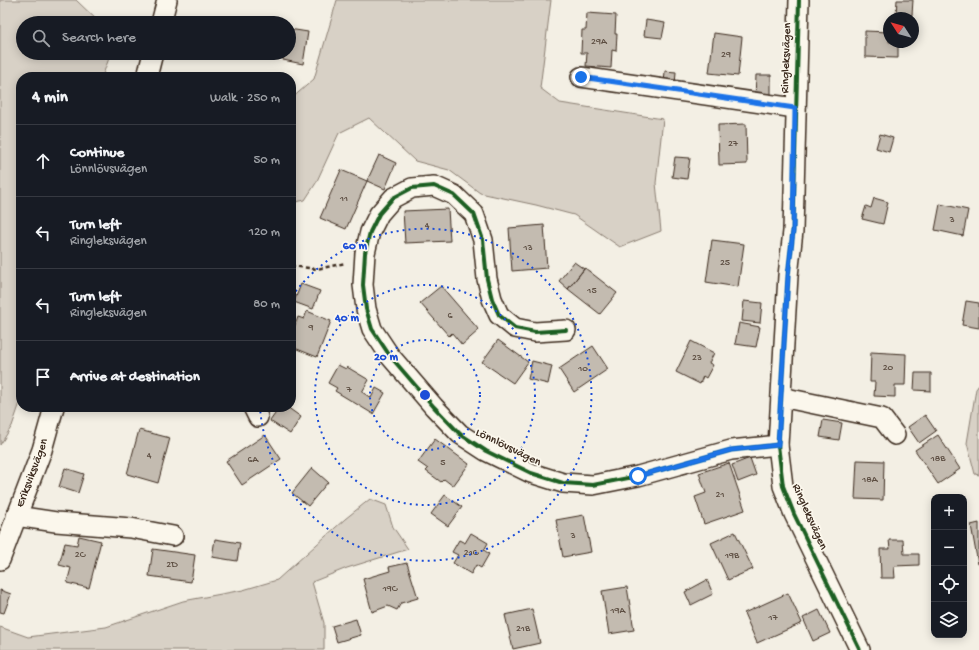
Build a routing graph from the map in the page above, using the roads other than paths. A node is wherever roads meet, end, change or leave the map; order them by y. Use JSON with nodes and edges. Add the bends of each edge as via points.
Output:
{"nodes":[{"id":1,"x":167,"y":0,"type":"edge"},
{"id":2,"x":799,"y":0,"type":"edge"},
{"id":3,"x":163,"y":16,"type":"edge"},
{"id":4,"x":151,"y":60,"type":"edge"},
{"id":5,"x":148,"y":72,"type":"edge"},
{"id":6,"x":581,"y":77,"type":"dead end"},
{"id":7,"x":795,"y":108,"type":"junction"},
{"id":8,"x":566,"y":330,"type":"dead end"},
{"id":9,"x":781,"y":396,"type":"junction"},
{"id":10,"x":53,"y":412,"type":"edge"},
{"id":11,"x":895,"y":435,"type":"dead end"},
{"id":12,"x":778,"y":445,"type":"junction"},
{"id":13,"x":16,"y":516,"type":"junction"},
{"id":14,"x":173,"y":536,"type":"dead end"},
{"id":15,"x":0,"y":560,"type":"edge"},
{"id":16,"x":860,"y":650,"type":"edge"}],
"edges":[{"from":1,"to":3,"type":"street"},
{"from":2,"to":7,"type":"street","name":"Ringleksvägen"},
{"from":4,"to":5,"type":"street"},
{"from":6,"to":7,"type":"street","name":"Ringleksvägen"},
{"from":7,"to":9,"type":"street","name":"Ringleksvägen","via":[[793,231]]},
{"from":8,"to":12,"type":"street","name":"Lönnlövsvägen","via":[[535,332],[515,328],[499,315],[487,279],[483,240],[474,214],[454,195],[434,186],[412,188],[393,198],[379,214],[370,232],[363,285],[372,329],[390,356],[434,407],[460,434],[486,451],[531,472],[563,483],[593,485],[638,476],[731,450]]},
{"from":9,"to":11,"type":"street","via":[[882,418]]},
{"from":9,"to":12,"type":"street","name":"Ringleksvägen"},
{"from":10,"to":13,"type":"street","name":"Eriksviksvägen","via":[[42,450]]},
{"from":12,"to":16,"type":"street","name":"Ringleksvägen","via":[[783,486],[794,514]]},
{"from":13,"to":14,"type":"street","via":[[131,528]]},
{"from":13,"to":15,"type":"street","name":"Eriksviksvägen"}]}
